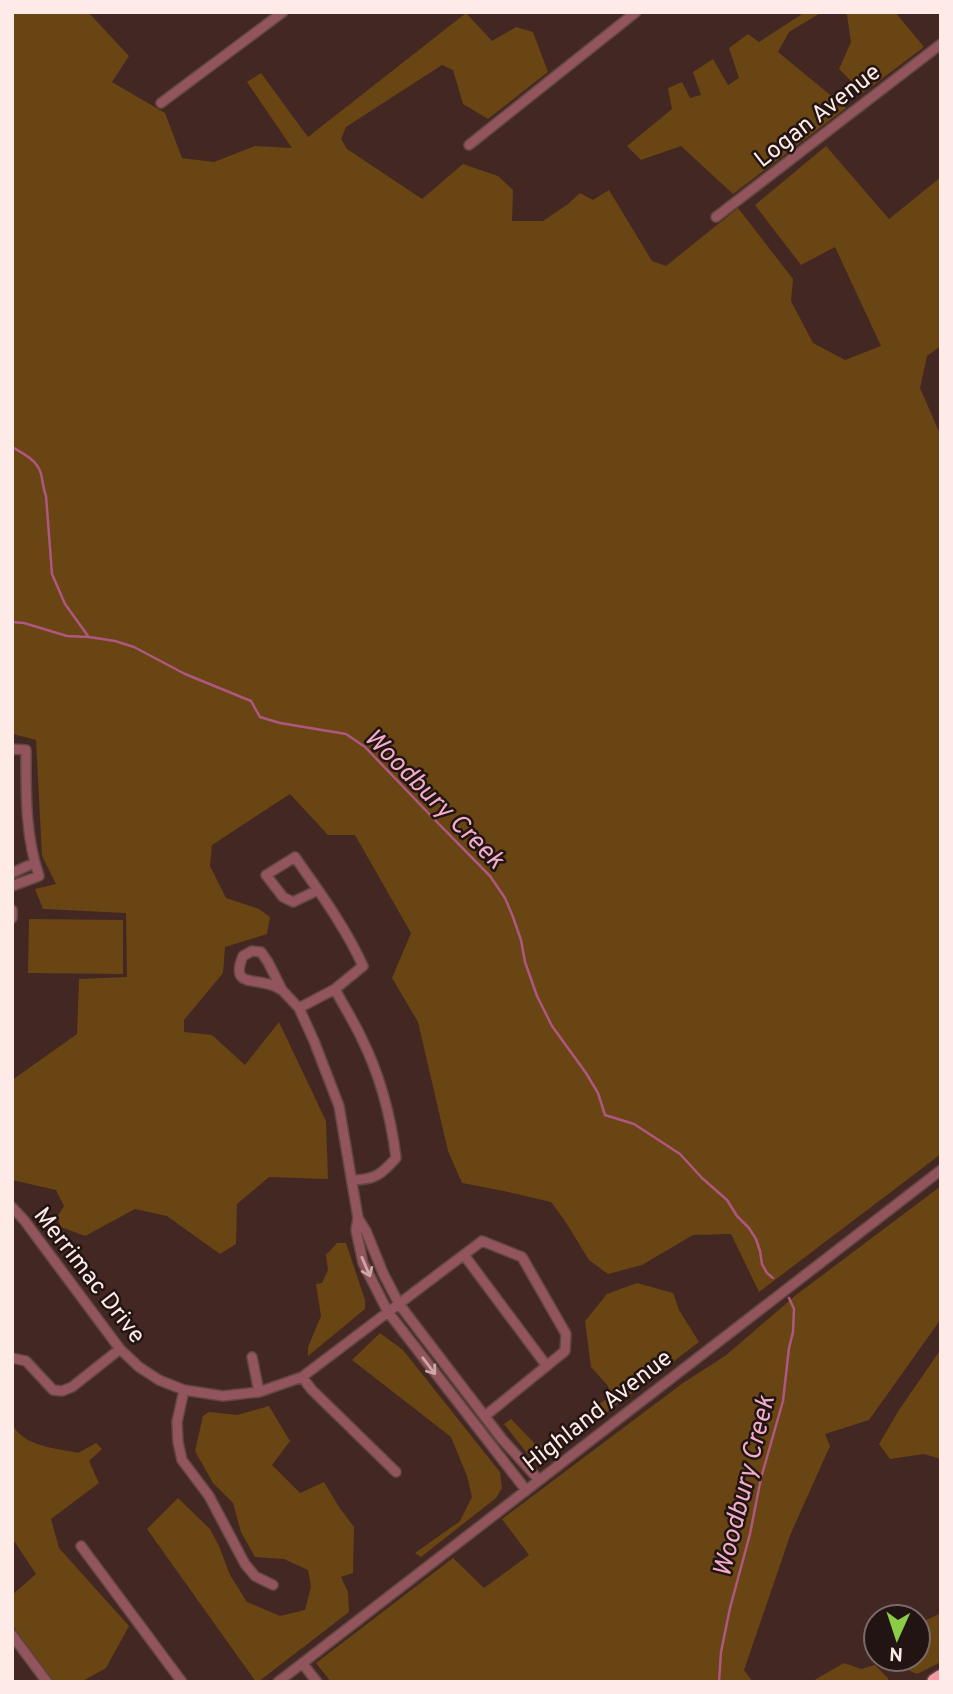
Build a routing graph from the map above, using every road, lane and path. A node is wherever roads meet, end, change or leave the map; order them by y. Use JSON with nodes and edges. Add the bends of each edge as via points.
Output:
{"nodes":[{"id":1,"x":283,"y":12,"type":"edge"},
{"id":2,"x":636,"y":12,"type":"edge"},
{"id":3,"x":941,"y":44,"type":"edge"},
{"id":4,"x":161,"y":103,"type":"dead end"},
{"id":5,"x":468,"y":145,"type":"dead end"},
{"id":6,"x":716,"y":217,"type":"dead end"},
{"id":7,"x":12,"y":749,"type":"edge"},
{"id":8,"x":34,"y":863,"type":"junction"},
{"id":9,"x":12,"y":873,"type":"edge"},
{"id":10,"x":12,"y":886,"type":"edge"},
{"id":11,"x":318,"y":890,"type":"junction"},
{"id":12,"x":12,"y":910,"type":"edge"},
{"id":13,"x":12,"y":918,"type":"edge"},
{"id":14,"x":335,"y":989,"type":"junction"},
{"id":15,"x":282,"y":990,"type":"junction"},
{"id":16,"x":299,"y":1008,"type":"junction"},
{"id":17,"x":941,"y":1170,"type":"edge"},
{"id":18,"x":352,"y":1180,"type":"junction"},
{"id":19,"x":12,"y":1207,"type":"edge"},
{"id":20,"x":358,"y":1219,"type":"junction"},
{"id":21,"x":464,"y":1255,"type":"junction"},
{"id":22,"x":399,"y":1304,"type":"junction"},
{"id":23,"x":388,"y":1312,"type":"junction"},
{"id":24,"x":120,"y":1349,"type":"junction"},
{"id":25,"x":252,"y":1357,"type":"dead end"},
{"id":26,"x":12,"y":1358,"type":"edge"},
{"id":27,"x":547,"y":1365,"type":"junction"},
{"id":28,"x":302,"y":1377,"type":"junction"},
{"id":29,"x":184,"y":1390,"type":"junction"},
{"id":30,"x":259,"y":1392,"type":"junction"},
{"id":31,"x":485,"y":1416,"type":"junction"},
{"id":32,"x":396,"y":1472,"type":"dead end"},
{"id":33,"x":539,"y":1480,"type":"junction"},
{"id":34,"x":526,"y":1490,"type":"junction"},
{"id":35,"x":81,"y":1546,"type":"dead end"},
{"id":36,"x":273,"y":1585,"type":"dead end"},
{"id":37,"x":12,"y":1635,"type":"edge"},
{"id":38,"x":303,"y":1664,"type":"junction"},
{"id":39,"x":941,"y":1678,"type":"edge"},
{"id":40,"x":47,"y":1682,"type":"edge"},
{"id":41,"x":182,"y":1682,"type":"edge"},
{"id":42,"x":278,"y":1682,"type":"edge"},
{"id":43,"x":317,"y":1682,"type":"edge"},
{"id":44,"x":935,"y":1682,"type":"edge"}],
"edges":[{"from":1,"to":4,"type":"street"},
{"from":2,"to":5,"type":"street"},
{"from":3,"to":6,"type":"street","name":"Logan Avenue"},
{"from":7,"to":8,"type":"street","via":[[26,750]]},
{"from":8,"to":9,"type":"street"},
{"from":8,"to":10,"type":"street","via":[[39,876]]},
{"from":11,"to":11,"type":"street","via":[[295,857],[266,874],[283,897],[293,902]]},
{"from":11,"to":14,"type":"street","via":[[363,966]]},
{"from":12,"to":13,"type":"street"},
{"from":14,"to":16,"type":"street"},
{"from":14,"to":18,"type":"street","via":[[377,1074],[396,1158],[383,1173]]},
{"from":15,"to":15,"type":"street","via":[[261,952],[243,956],[240,974],[247,981]]},
{"from":15,"to":16,"type":"street"},
{"from":16,"to":18,"type":"street","via":[[339,1106]]},
{"from":17,"to":33,"type":"street","name":"Highland Avenue"},
{"from":18,"to":20,"type":"street"},
{"from":19,"to":24,"type":"street","name":"Merrimac Drive"},
{"from":20,"to":22,"type":"street"},
{"from":20,"to":23,"type":"street","one_way":true,"via":[[363,1263]]},
{"from":21,"to":22,"type":"street","name":"Merrimac Drive"},
{"from":21,"to":27,"type":"street"},
{"from":21,"to":27,"type":"street","name":"Merrimac Drive","via":[[482,1241],[522,1256],[566,1335],[565,1351]]},
{"from":22,"to":23,"type":"street","name":"Merrimac Drive"},
{"from":22,"to":31,"type":"street"},
{"from":23,"to":28,"type":"street","name":"Merrimac Drive"},
{"from":23,"to":34,"type":"street","one_way":true},
{"from":24,"to":26,"type":"street","via":[[62,1391],[53,1390],[26,1361]]},
{"from":24,"to":29,"type":"street","name":"Merrimac Drive","via":[[159,1380]]},
{"from":25,"to":30,"type":"street"},
{"from":27,"to":31,"type":"street"},
{"from":28,"to":30,"type":"street","name":"Merrimac Drive"},
{"from":28,"to":32,"type":"street"},
{"from":29,"to":30,"type":"street","name":"Merrimac Drive","via":[[223,1396]]},
{"from":29,"to":36,"type":"street","via":[[177,1422],[182,1460],[209,1496],[245,1564],[255,1576]]},
{"from":31,"to":33,"type":"street"},
{"from":33,"to":34,"type":"street","name":"Highland Avenue"},
{"from":34,"to":38,"type":"street","name":"Highland Avenue"},
{"from":35,"to":41,"type":"street"},
{"from":37,"to":40,"type":"street"},
{"from":38,"to":42,"type":"street","name":"Highland Avenue"},
{"from":38,"to":43,"type":"street"},
{"from":39,"to":44,"type":"highway"}]}
